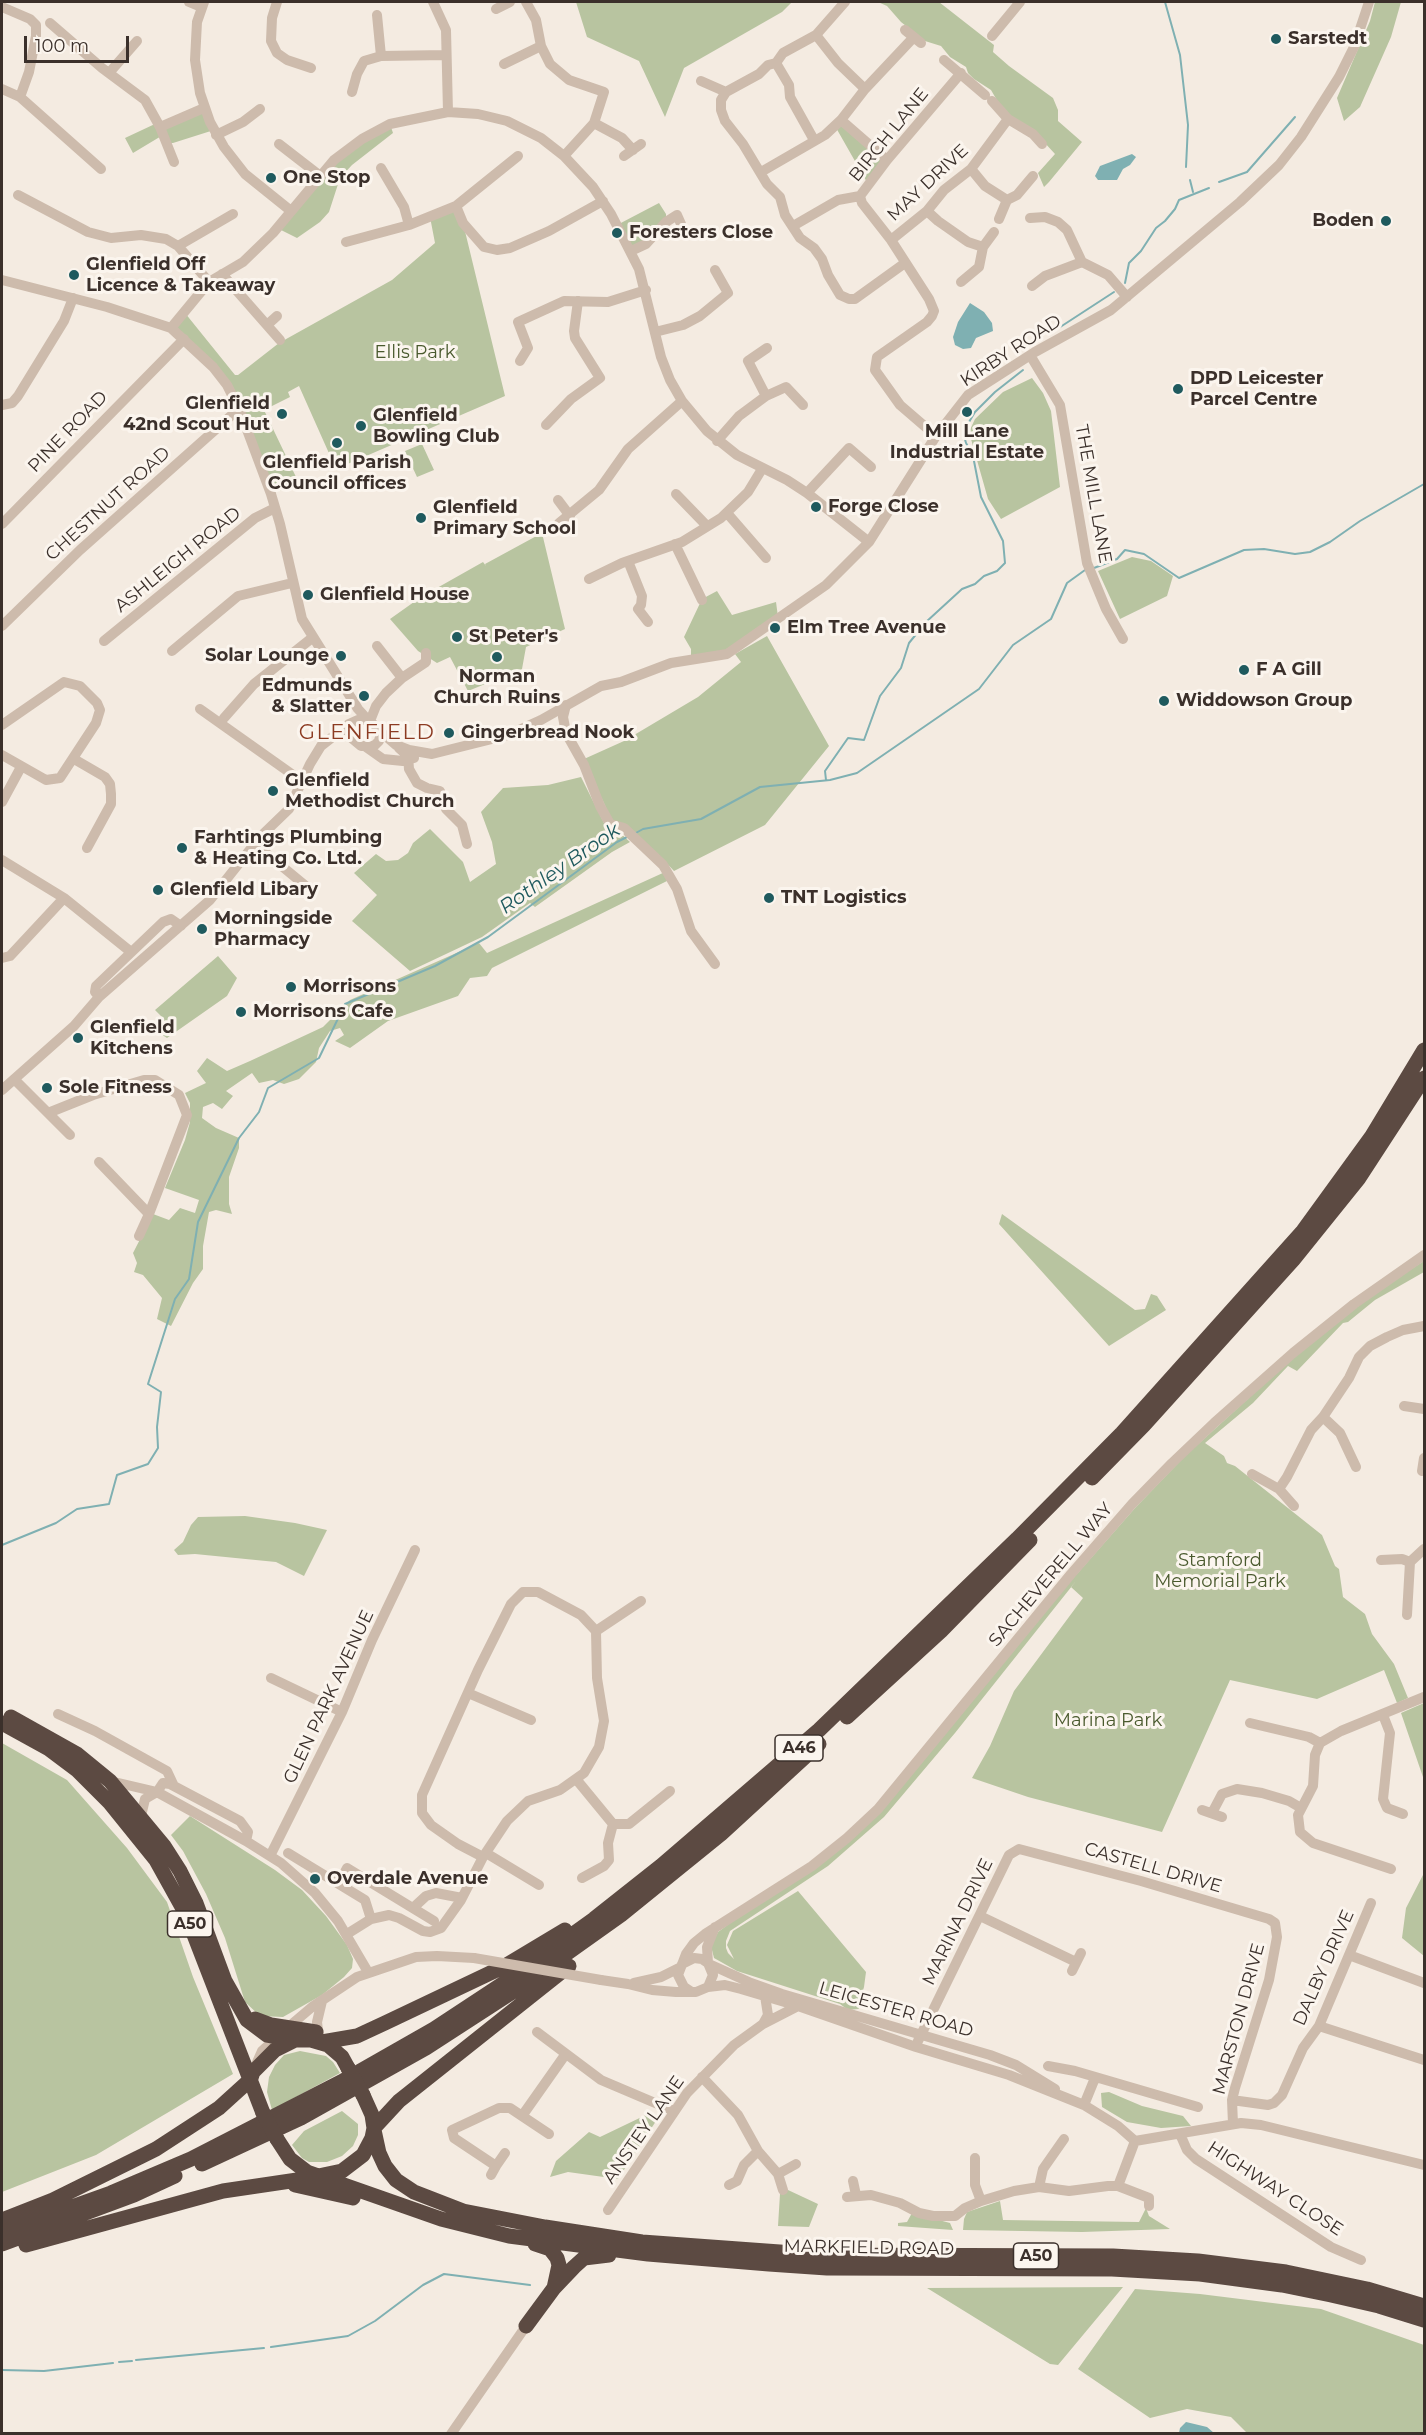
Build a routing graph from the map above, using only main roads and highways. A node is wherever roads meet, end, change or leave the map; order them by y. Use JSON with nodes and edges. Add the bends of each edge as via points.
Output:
{"nodes":[{"id":1,"x":1425,"y":1050,"type":"edge"},
{"id":2,"x":1425,"y":1078,"type":"edge"},
{"id":3,"x":2,"y":1712,"type":"edge"},
{"id":4,"x":2,"y":1723,"type":"edge"},
{"id":5,"x":103,"y":1785,"type":"junction"},
{"id":6,"x":721,"y":1834,"type":"junction"},
{"id":7,"x":661,"y":1866,"type":"junction"},
{"id":8,"x":286,"y":2036,"type":"junction"},
{"id":9,"x":320,"y":2039,"type":"junction"},
{"id":10,"x":252,"y":2076,"type":"junction"},
{"id":11,"x":374,"y":2129,"type":"junction"},
{"id":12,"x":319,"y":2175,"type":"junction"},
{"id":13,"x":274,"y":2183,"type":"junction"},
{"id":14,"x":2,"y":2220,"type":"edge"},
{"id":15,"x":2,"y":2232,"type":"edge"},
{"id":16,"x":505,"y":2235,"type":"junction"},
{"id":17,"x":2,"y":2244,"type":"edge"},
{"id":18,"x":2,"y":2251,"type":"edge"},
{"id":19,"x":648,"y":2254,"type":"junction"},
{"id":20,"x":554,"y":2288,"type":"junction"},
{"id":21,"x":1425,"y":2306,"type":"edge"},
{"id":22,"x":1425,"y":2320,"type":"edge"},
{"id":23,"x":525,"y":2326,"type":"road end"}],
"edges":[{"from":1,"to":7,"type":"highway","number":"A46","via":[[1372,1136],[1303,1231],[1122,1433],[819,1730]]},
{"from":2,"to":6,"type":"highway","number":"A46","via":[[1336,1207],[1144,1425],[941,1631]]},
{"from":3,"to":5,"type":"highway","number":"A50","via":[[77,1754]]},
{"from":4,"to":5,"type":"highway","number":"A50"},
{"from":5,"to":8,"type":"highway","number":"A50","via":[[120,1794],[141,1816],[180,1871],[225,1981],[242,2012],[253,2026]]},
{"from":5,"to":10,"type":"highway","number":"A50","via":[[174,1889]]},
{"from":6,"to":11,"type":"highway","via":[[610,1934],[399,2101]]},
{"from":6,"to":17,"type":"highway","number":"A46","via":[[569,1953],[426,2048],[301,2118],[145,2190]]},
{"from":7,"to":9,"type":"highway","via":[[505,1966],[376,2028],[341,2040]]},
{"from":7,"to":15,"type":"highway","number":"A46","via":[[513,1977],[434,2029],[349,2077],[190,2159],[111,2193]]},
{"from":8,"to":9,"type":"highway"},
{"from":8,"to":10,"type":"highway"},
{"from":9,"to":11,"type":"highway","bridge":true,"via":[[348,2068],[372,2115]]},
{"from":10,"to":12,"type":"highway","bridge":true,"via":[[263,2113],[277,2139],[296,2166]]},
{"from":10,"to":14,"type":"highway","via":[[219,2108],[156,2149],[53,2200]]},
{"from":11,"to":12,"type":"highway","via":[[363,2155],[353,2165]]},
{"from":11,"to":21,"type":"highway","name":"MARKFIELD ROAD","number":"A50","via":[[385,2166],[396,2180],[414,2192],[463,2211],[545,2227],[642,2242],[821,2255],[1113,2256],[1198,2261],[1286,2272]]},
{"from":12,"to":13,"type":"highway"},
{"from":12,"to":16,"type":"highway","name":"MARKFIELD ROAD","number":"A50","via":[[441,2219]]},
{"from":13,"to":16,"type":"highway","via":[[323,2190],[444,2226]]},
{"from":13,"to":18,"type":"highway","via":[[172,2203]]},
{"from":16,"to":19,"type":"highway","name":"MARKFIELD ROAD","number":"A50"},
{"from":16,"to":20,"type":"highway","via":[[555,2254],[559,2265]]},
{"from":19,"to":20,"type":"highway","via":[[584,2258]]},
{"from":19,"to":22,"type":"highway","name":"MARKFIELD ROAD","number":"A50","via":[[827,2268],[1112,2269],[1200,2274],[1331,2295]]},
{"from":20,"to":23,"type":"highway"}]}
